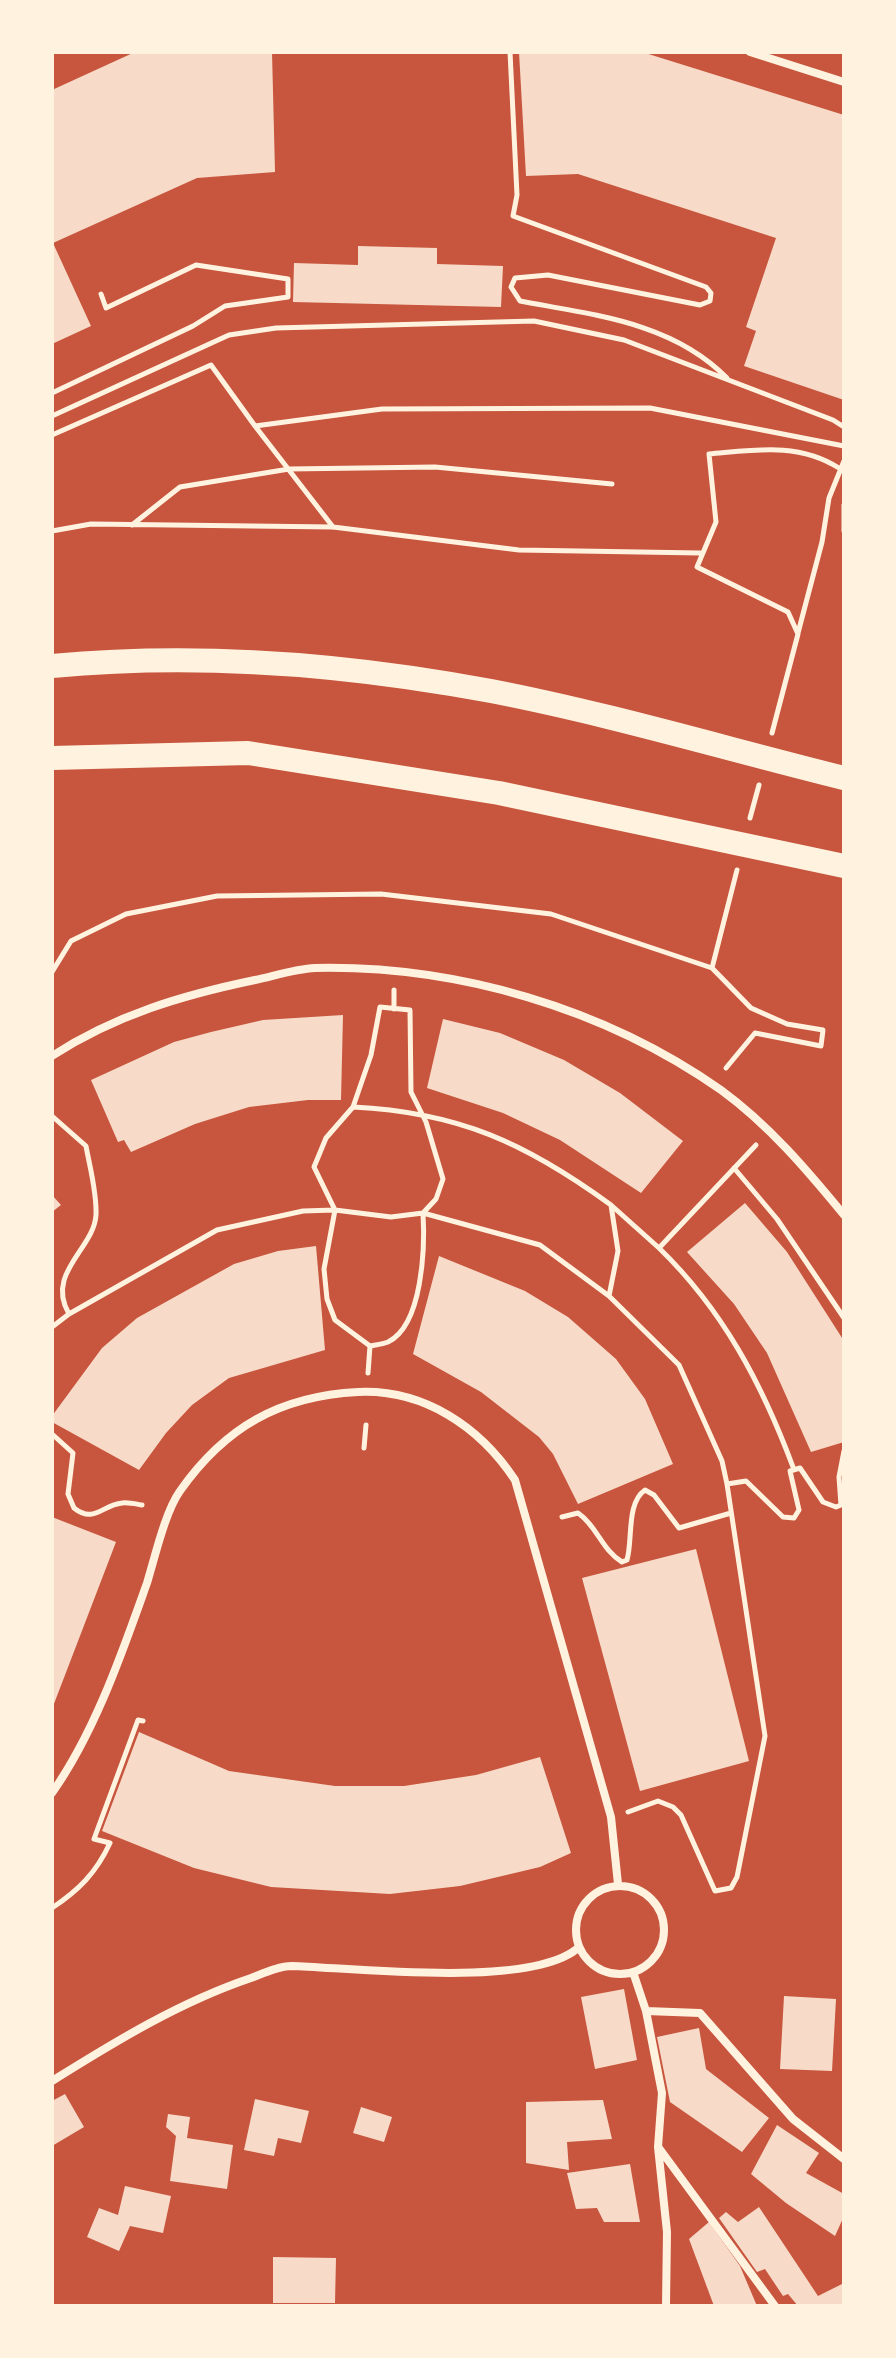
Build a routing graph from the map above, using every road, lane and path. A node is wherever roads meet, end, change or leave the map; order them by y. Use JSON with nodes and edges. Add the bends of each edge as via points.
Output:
{"nodes":[{"id":1,"x":510,"y":52,"type":"edge"},
{"id":2,"x":750,"y":52,"type":"edge"},
{"id":3,"x":844,"y":82,"type":"edge"},
{"id":4,"x":101,"y":294,"type":"dead end"},
{"id":5,"x":727,"y":378,"type":"junction"},
{"id":6,"x":52,"y":393,"type":"edge"},
{"id":7,"x":52,"y":416,"type":"edge"},
{"id":8,"x":255,"y":426,"type":"junction"},
{"id":9,"x":844,"y":427,"type":"edge"},
{"id":10,"x":52,"y":435,"type":"edge"},
{"id":11,"x":844,"y":446,"type":"edge"},
{"id":12,"x":844,"y":461,"type":"edge"},
{"id":13,"x":839,"y":468,"type":"junction"},
{"id":14,"x":289,"y":469,"type":"junction"},
{"id":15,"x":612,"y":484,"type":"dead end"},
{"id":16,"x":844,"y":505,"type":"edge"},
{"id":17,"x":131,"y":526,"type":"junction"},
{"id":18,"x":333,"y":527,"type":"junction"},
{"id":19,"x":52,"y":531,"type":"edge"},
{"id":20,"x":844,"y":531,"type":"edge"},
{"id":21,"x":700,"y":553,"type":"junction"},
{"id":22,"x":798,"y":634,"type":"junction"},
{"id":23,"x":790,"y":660,"type":"dead end"},
{"id":24,"x":52,"y":666,"type":"edge"},
{"id":25,"x":52,"y":758,"type":"edge"},
{"id":26,"x":844,"y":778,"type":"edge"},
{"id":27,"x":844,"y":866,"type":"edge"},
{"id":28,"x":52,"y":972,"type":"edge"},
{"id":29,"x":52,"y":1056,"type":"edge"},
{"id":30,"x":734,"y":1057,"type":"dead end"},
{"id":31,"x":353,"y":1107,"type":"junction"},
{"id":32,"x":420,"y":1114,"type":"junction"},
{"id":33,"x":52,"y":1116,"type":"edge"},
{"id":34,"x":769,"y":1131,"type":"junction"},
{"id":35,"x":734,"y":1168,"type":"junction"},
{"id":36,"x":611,"y":1205,"type":"junction"},
{"id":37,"x":335,"y":1210,"type":"junction"},
{"id":38,"x":423,"y":1213,"type":"junction"},
{"id":39,"x":844,"y":1215,"type":"edge"},
{"id":40,"x":659,"y":1248,"type":"junction"},
{"id":41,"x":609,"y":1296,"type":"junction"},
{"id":42,"x":69,"y":1314,"type":"junction"},
{"id":43,"x":844,"y":1318,"type":"edge"},
{"id":44,"x":52,"y":1327,"type":"edge"},
{"id":45,"x":370,"y":1346,"type":"junction"},
{"id":46,"x":368,"y":1374,"type":"dead end"},
{"id":47,"x":366,"y":1425,"type":"dead end"},
{"id":48,"x":52,"y":1434,"type":"edge"},
{"id":49,"x":364,"y":1448,"type":"dead end"},
{"id":50,"x":844,"y":1451,"type":"edge"},
{"id":51,"x":793,"y":1467,"type":"junction"},
{"id":52,"x":727,"y":1484,"type":"junction"},
{"id":53,"x":142,"y":1505,"type":"dead end"},
{"id":54,"x":731,"y":1513,"type":"junction"},
{"id":55,"x":562,"y":1517,"type":"dead end"},
{"id":56,"x":143,"y":1721,"type":"dead end"},
{"id":57,"x":52,"y":1793,"type":"edge"},
{"id":58,"x":628,"y":1813,"type":"dead end"},
{"id":59,"x":618,"y":1884,"type":"junction"},
{"id":60,"x":52,"y":1908,"type":"edge"},
{"id":61,"x":579,"y":1947,"type":"junction"},
{"id":62,"x":633,"y":1972,"type":"junction"},
{"id":63,"x":646,"y":2011,"type":"junction"},
{"id":64,"x":52,"y":2081,"type":"edge"},
{"id":65,"x":658,"y":2147,"type":"junction"},
{"id":66,"x":844,"y":2159,"type":"edge"},
{"id":67,"x":666,"y":2306,"type":"edge"},
{"id":68,"x":775,"y":2306,"type":"edge"}],
"edges":[{"from":1,"to":5,"type":"path","via":[[517,195],[513,216],[711,293],[710,301],[700,305],[526,274],[515,278],[514,295],[520,301],[635,323],[704,354]]},
{"from":2,"to":3,"type":"street"},
{"from":4,"to":6,"type":"path","via":[[106,308],[196,265],[288,279],[288,297],[225,306]]},
{"from":5,"to":7,"type":"path","via":[[624,340],[534,321],[276,328],[229,335]]},
{"from":5,"to":9,"type":"path"},
{"from":8,"to":10,"type":"path","via":[[211,365]]},
{"from":8,"to":11,"type":"path","via":[[382,409],[650,408]]},
{"from":8,"to":14,"type":"path"},
{"from":12,"to":13,"type":"path"},
{"from":13,"to":21,"type":"path","via":[[821,457],[778,447],[709,454],[716,522]]},
{"from":13,"to":22,"type":"path"},
{"from":14,"to":15,"type":"path","via":[[435,467]]},
{"from":14,"to":17,"type":"path","via":[[180,487]]},
{"from":14,"to":18,"type":"path"},
{"from":16,"to":20,"type":"path"},
{"from":17,"to":18,"type":"path"},
{"from":17,"to":19,"type":"path","via":[[91,524]]},
{"from":18,"to":21,"type":"path","via":[[519,550]]},
{"from":21,"to":22,"type":"path","via":[[697,567],[788,612]]},
{"from":22,"to":23,"type":"path"},
{"from":24,"to":26,"type":"highway","via":[[247,660],[375,673],[536,701]]},
{"from":25,"to":27,"type":"highway","via":[[248,753],[499,793]]},
{"from":28,"to":30,"type":"path","via":[[71,941],[126,914],[217,896],[381,894],[551,914],[712,968],[751,1008],[787,1024],[823,1030],[821,1046],[755,1033]]},
{"from":29,"to":34,"type":"street","via":[[176,997],[311,968],[395,972],[532,997],[641,1040],[722,1091]]},
{"from":31,"to":32,"type":"path"},
{"from":31,"to":32,"type":"path","via":[[380,1007],[410,1010],[411,1092]]},
{"from":31,"to":37,"type":"path","via":[[326,1138],[314,1167]]},
{"from":32,"to":36,"type":"path","via":[[495,1134],[564,1170]]},
{"from":32,"to":38,"type":"path","via":[[443,1179],[436,1199]]},
{"from":33,"to":42,"type":"path","via":[[86,1146],[96,1218],[64,1276],[63,1304]]},
{"from":34,"to":35,"type":"path"},
{"from":34,"to":39,"type":"street"},
{"from":35,"to":40,"type":"path"},
{"from":35,"to":43,"type":"path","via":[[777,1219]]},
{"from":36,"to":40,"type":"path"},
{"from":36,"to":41,"type":"path","via":[[618,1251]]},
{"from":37,"to":38,"type":"path","via":[[391,1217]]},
{"from":37,"to":42,"type":"path","via":[[303,1211],[217,1230]]},
{"from":37,"to":45,"type":"path","via":[[324,1269],[327,1299],[335,1320]]},
{"from":38,"to":41,"type":"path","via":[[540,1245]]},
{"from":38,"to":45,"type":"path","via":[[425,1252],[411,1318],[390,1341]]},
{"from":40,"to":51,"type":"path","via":[[735,1340],[768,1401]]},
{"from":41,"to":52,"type":"path","via":[[679,1365]]},
{"from":42,"to":44,"type":"path"},
{"from":45,"to":46,"type":"path"},
{"from":47,"to":49,"type":"path"},
{"from":48,"to":53,"type":"path","via":[[73,1453],[68,1494],[74,1508],[89,1515],[122,1503]]},
{"from":50,"to":51,"type":"path","via":[[841,1505],[836,1507],[823,1502],[806,1475]]},
{"from":51,"to":52,"type":"path","via":[[799,1510],[794,1518],[783,1517],[746,1481]]},
{"from":52,"to":54,"type":"path"},
{"from":54,"to":55,"type":"path","via":[[679,1528],[645,1490],[636,1500],[630,1548],[622,1562],[585,1517]]},
{"from":54,"to":58,"type":"path","via":[[765,1736],[731,1888],[715,1891],[673,1807],[658,1801]]},
{"from":56,"to":60,"type":"path","via":[[138,1720],[94,1839],[110,1843],[102,1860],[80,1889]]},
{"from":57,"to":59,"type":"street","via":[[82,1742],[178,1494],[220,1445],[267,1412],[320,1394],[369,1392],[440,1409],[474,1432],[515,1480],[611,1817]]},
{"from":59,"to":61,"type":"street","via":[[591,1896],[582,1907],[576,1920]]},
{"from":59,"to":62,"type":"street","via":[[645,1893],[662,1917],[661,1947],[653,1960]]},
{"from":61,"to":62,"type":"street","via":[[583,1958],[597,1968],[611,1974]]},
{"from":61,"to":64,"type":"street","via":[[558,1961],[524,1969],[286,1966],[209,1992]]},
{"from":62,"to":63,"type":"street"},
{"from":63,"to":65,"type":"street","via":[[662,2093]]},
{"from":63,"to":66,"type":"street","via":[[700,2013],[793,2119]]},
{"from":65,"to":67,"type":"street","via":[[667,2232]]},
{"from":65,"to":68,"type":"street"}]}
